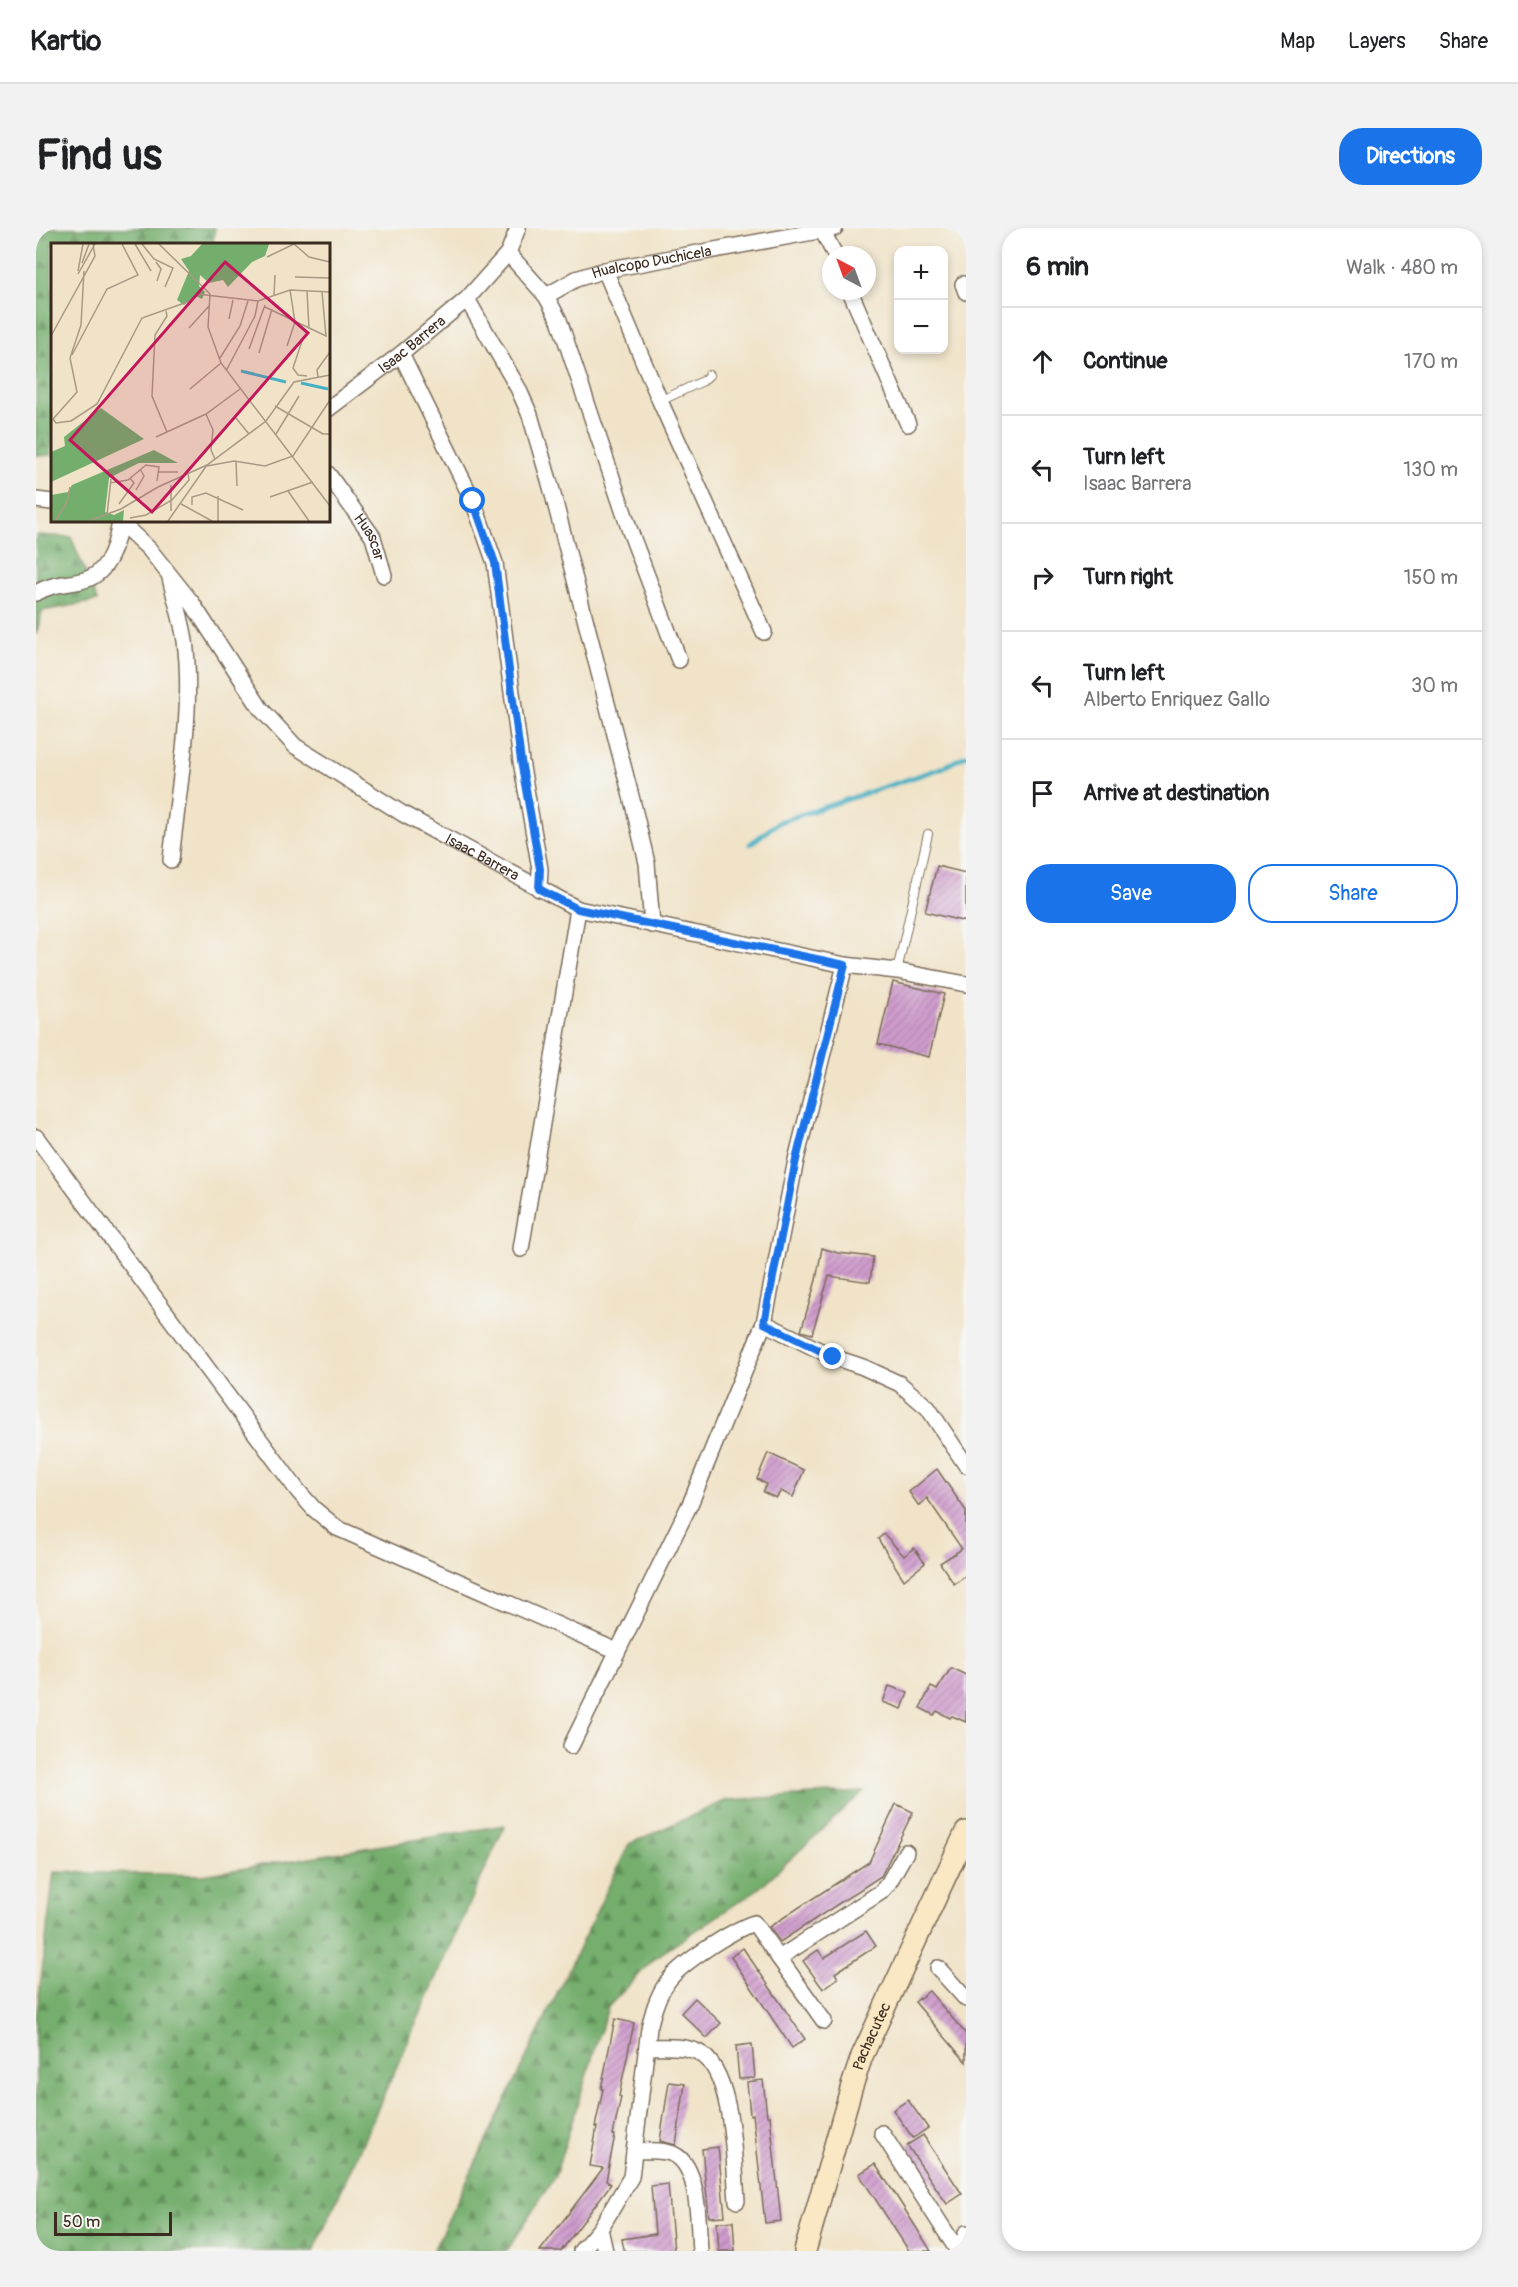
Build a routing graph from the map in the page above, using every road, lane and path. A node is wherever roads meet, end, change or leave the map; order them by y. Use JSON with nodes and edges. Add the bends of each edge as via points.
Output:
{"nodes":[{"id":1,"x":518,"y":228,"type":"edge"},
{"id":2,"x":826,"y":229,"type":"edge"},
{"id":3,"x":831,"y":246,"type":"edge"},
{"id":4,"x":508,"y":253,"type":"junction"},
{"id":5,"x":605,"y":270,"type":"junction"},
{"id":6,"x":546,"y":296,"type":"junction"},
{"id":7,"x":467,"y":299,"type":"junction"},
{"id":8,"x":854,"y":300,"type":"edge"},
{"id":9,"x":401,"y":354,"type":"junction"},
{"id":10,"x":709,"y":375,"type":"dead end"},
{"id":11,"x":660,"y":400,"type":"junction"},
{"id":12,"x":330,"y":407,"type":"edge"},
{"id":13,"x":908,"y":424,"type":"dead end"},
{"id":14,"x":330,"y":477,"type":"edge"},
{"id":15,"x":36,"y":500,"type":"edge"},
{"id":16,"x":51,"y":502,"type":"edge"},
{"id":17,"x":120,"y":522,"type":"edge"},
{"id":18,"x":121,"y":522,"type":"edge"},
{"id":19,"x":170,"y":575,"type":"junction"},
{"id":20,"x":384,"y":575,"type":"dead end"},
{"id":21,"x":36,"y":593,"type":"edge"},
{"id":22,"x":764,"y":632,"type":"dead end"},
{"id":23,"x":679,"y":660,"type":"dead end"},
{"id":24,"x":928,"y":834,"type":"dead end"},
{"id":25,"x":171,"y":860,"type":"dead end"},
{"id":26,"x":539,"y":889,"type":"junction"},
{"id":27,"x":578,"y":909,"type":"junction"},
{"id":28,"x":652,"y":925,"type":"junction"},
{"id":29,"x":845,"y":965,"type":"junction"},
{"id":30,"x":897,"y":971,"type":"junction"},
{"id":31,"x":966,"y":984,"type":"edge"},
{"id":32,"x":36,"y":1137,"type":"edge"},
{"id":33,"x":521,"y":1249,"type":"dead end"},
{"id":34,"x":764,"y":1323,"type":"junction"},
{"id":35,"x":966,"y":1465,"type":"edge"},
{"id":36,"x":617,"y":1650,"type":"junction"},
{"id":37,"x":570,"y":1746,"type":"dead end"},
{"id":38,"x":966,"y":1832,"type":"edge"},
{"id":39,"x":906,"y":1852,"type":"dead end"},
{"id":40,"x":779,"y":1958,"type":"junction"},
{"id":41,"x":938,"y":1968,"type":"dead end"},
{"id":42,"x":966,"y":1999,"type":"edge"},
{"id":43,"x":824,"y":2021,"type":"dead end"},
{"id":44,"x":648,"y":2047,"type":"junction"},
{"id":45,"x":882,"y":2133,"type":"dead end"},
{"id":46,"x":634,"y":2151,"type":"junction"},
{"id":47,"x":737,"y":2201,"type":"dead end"},
{"id":48,"x":600,"y":2229,"type":"junction"},
{"id":49,"x":966,"y":2233,"type":"edge"},
{"id":50,"x":581,"y":2251,"type":"edge"},
{"id":51,"x":605,"y":2251,"type":"edge"},
{"id":52,"x":700,"y":2251,"type":"edge"},
{"id":53,"x":805,"y":2251,"type":"edge"},
{"id":54,"x":959,"y":2251,"type":"edge"}],
"edges":[{"from":1,"to":4,"type":"street","name":"Isaac Barrera"},
{"from":2,"to":3,"type":"street"},
{"from":2,"to":5,"type":"street","name":"Hualcopo Duchicela"},
{"from":4,"to":6,"type":"street"},
{"from":4,"to":7,"type":"street","name":"Isaac Barrera"},
{"from":5,"to":6,"type":"street","name":"Hualcopo Duchicela","via":[[576,279]]},
{"from":5,"to":11,"type":"street"},
{"from":6,"to":23,"type":"street","via":[[560,320],[630,531]]},
{"from":7,"to":9,"type":"street","name":"Isaac Barrera"},
{"from":7,"to":28,"type":"street","via":[[518,388],[551,487],[647,863]]},
{"from":8,"to":13,"type":"street"},
{"from":9,"to":12,"type":"street","name":"Isaac Barrera"},
{"from":9,"to":26,"type":"street","via":[[473,501],[495,563],[521,761],[540,869]]},
{"from":10,"to":11,"type":"lane"},
{"from":11,"to":22,"type":"street"},
{"from":14,"to":20,"type":"street","name":"Huascar","via":[[372,537]]},
{"from":15,"to":16,"type":"street"},
{"from":17,"to":21,"type":"street","via":[[116,548],[92,577],[49,586]]},
{"from":18,"to":19,"type":"street","name":"Isaac Barrera"},
{"from":19,"to":25,"type":"street","via":[[185,641],[186,684],[185,755]]},
{"from":19,"to":26,"type":"street","name":"Isaac Barrera","via":[[261,709],[295,746],[403,814]]},
{"from":24,"to":30,"type":"lane"},
{"from":26,"to":27,"type":"street","name":"Isaac Barrera"},
{"from":27,"to":28,"type":"street","name":"Isaac Barrera"},
{"from":27,"to":33,"type":"street"},
{"from":28,"to":29,"type":"street","name":"Isaac Barrera"},
{"from":29,"to":30,"type":"street","name":"Isaac Barrera"},
{"from":29,"to":34,"type":"street","via":[[796,1160]]},
{"from":30,"to":31,"type":"street","name":"Isaac Barrera"},
{"from":32,"to":36,"type":"street","via":[[314,1509],[337,1528]]},
{"from":34,"to":35,"type":"street","via":[[900,1384],[928,1408]]},
{"from":34,"to":36,"type":"street","via":[[691,1502]]},
{"from":36,"to":37,"type":"street"},
{"from":38,"to":53,"type":"street","name":"Pachacutec","via":[[862,2056]]},
{"from":39,"to":40,"type":"street","via":[[881,1892]]},
{"from":40,"to":43,"type":"street"},
{"from":40,"to":44,"type":"street","via":[[754,1923],[686,1963],[667,1982],[656,2003]]},
{"from":41,"to":42,"type":"street"},
{"from":44,"to":46,"type":"street"},
{"from":44,"to":47,"type":"street","via":[[685,2047],[712,2062],[730,2116]]},
{"from":45,"to":54,"type":"street"},
{"from":46,"to":48,"type":"street","via":[[631,2177]]},
{"from":46,"to":52,"type":"street","via":[[675,2155],[688,2166]]},
{"from":48,"to":50,"type":"street"},
{"from":48,"to":51,"type":"street"},
{"from":49,"to":54,"type":"street"}]}
